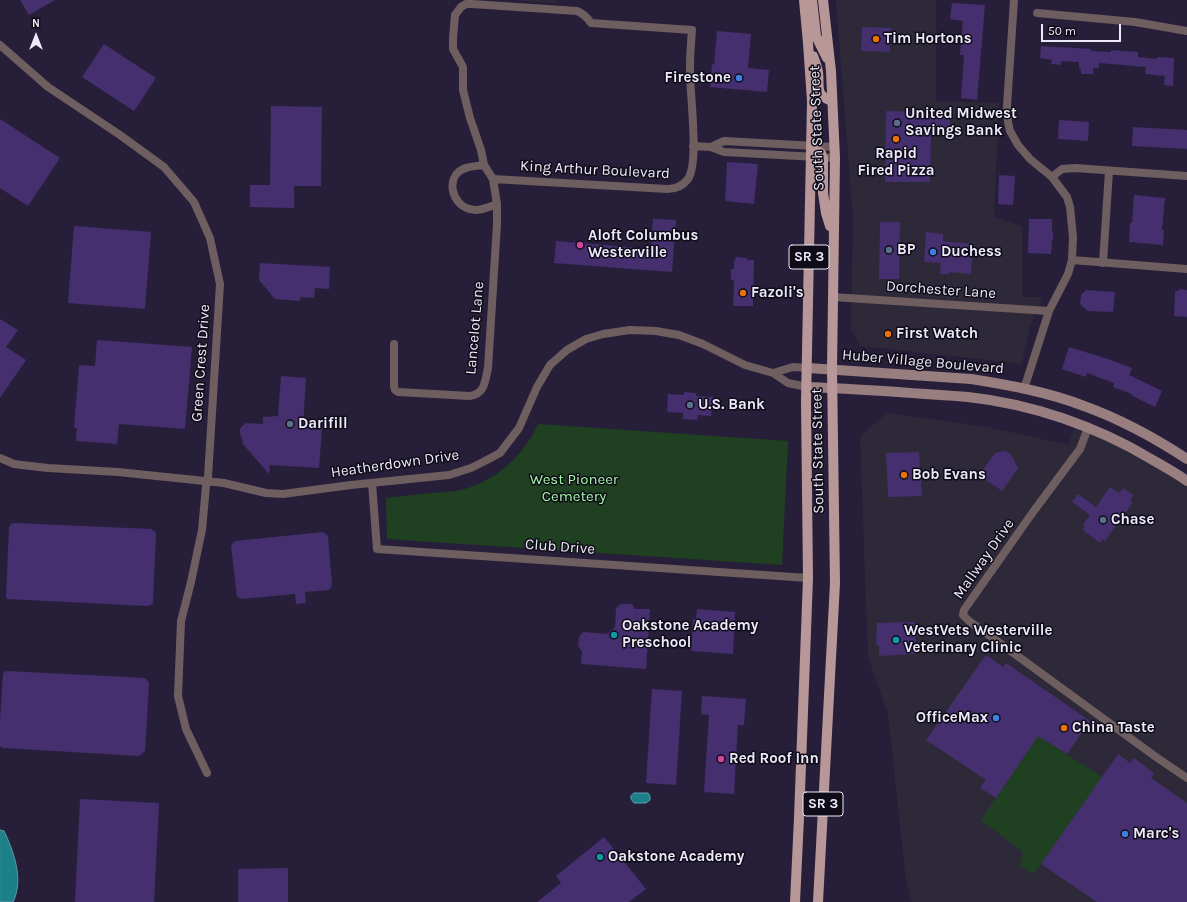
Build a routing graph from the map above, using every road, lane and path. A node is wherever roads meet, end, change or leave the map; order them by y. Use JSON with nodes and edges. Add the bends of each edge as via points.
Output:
{"nodes":[{"id":1,"x":804,"y":0,"type":"edge"},
{"id":2,"x":812,"y":0,"type":"edge"},
{"id":3,"x":823,"y":0,"type":"edge"},
{"id":4,"x":1014,"y":0,"type":"edge"},
{"id":5,"x":1037,"y":13,"type":"dead end"},
{"id":6,"x":1187,"y":31,"type":"edge"},
{"id":7,"x":808,"y":43,"type":"junction"},
{"id":8,"x":0,"y":45,"type":"edge"},
{"id":9,"x":830,"y":63,"type":"junction"},
{"id":10,"x":832,"y":102,"type":"junction"},
{"id":11,"x":693,"y":146,"type":"junction"},
{"id":12,"x":834,"y":147,"type":"junction"},
{"id":13,"x":811,"y":152,"type":"junction"},
{"id":14,"x":822,"y":158,"type":"junction"},
{"id":15,"x":835,"y":158,"type":"junction"},
{"id":16,"x":484,"y":165,"type":"junction"},
{"id":17,"x":1109,"y":171,"type":"junction"},
{"id":18,"x":1187,"y":176,"type":"edge"},
{"id":19,"x":1052,"y":177,"type":"junction"},
{"id":20,"x":493,"y":179,"type":"junction"},
{"id":21,"x":497,"y":204,"type":"junction"},
{"id":22,"x":834,"y":237,"type":"junction"},
{"id":23,"x":1072,"y":260,"type":"junction"},
{"id":24,"x":1103,"y":263,"type":"junction"},
{"id":25,"x":1187,"y":269,"type":"edge"},
{"id":26,"x":832,"y":297,"type":"junction"},
{"id":27,"x":1049,"y":311,"type":"junction"},
{"id":28,"x":394,"y":344,"type":"dead end"},
{"id":29,"x":808,"y":368,"type":"junction"},
{"id":30,"x":832,"y":369,"type":"junction"},
{"id":31,"x":774,"y":372,"type":"junction"},
{"id":32,"x":807,"y":387,"type":"junction"},
{"id":33,"x":832,"y":388,"type":"junction"},
{"id":34,"x":1024,"y":389,"type":"junction"},
{"id":35,"x":1088,"y":428,"type":"junction"},
{"id":36,"x":0,"y":458,"type":"edge"},
{"id":37,"x":1187,"y":459,"type":"edge"},
{"id":38,"x":207,"y":481,"type":"junction"},
{"id":39,"x":1187,"y":481,"type":"edge"},
{"id":40,"x":372,"y":483,"type":"junction"},
{"id":41,"x":808,"y":578,"type":"junction"},
{"id":42,"x":207,"y":773,"type":"dead end"},
{"id":43,"x":1187,"y":778,"type":"edge"},
{"id":44,"x":795,"y":902,"type":"edge"},
{"id":45,"x":818,"y":902,"type":"edge"}],
"edges":[{"from":1,"to":7,"type":"main road","name":"South State Street","number":"SR 3"},
{"from":2,"to":9,"type":"main road","via":[[816,36]]},
{"from":3,"to":9,"type":"main road","name":"South State Street","number":"SR 3"},
{"from":4,"to":19,"type":"street","via":[[1008,122],[1018,145]]},
{"from":5,"to":6,"type":"street","via":[[1135,22]]},
{"from":7,"to":10,"type":"main road","via":[[818,71],[820,93]]},
{"from":7,"to":13,"type":"main road","name":"South State Street","number":"SR 3","via":[[812,101]]},
{"from":8,"to":38,"type":"street","name":"Green Crest Drive","via":[[48,87],[164,167],[194,202],[210,238],[220,284]]},
{"from":9,"to":10,"type":"main road","name":"South State Street","number":"SR 3"},
{"from":10,"to":12,"type":"main road","name":"South State Street","number":"SR 3"},
{"from":11,"to":13,"type":"street","via":[[712,147],[724,142]]},
{"from":11,"to":16,"type":"street","name":"King Arthur Boulevard","via":[[690,67],[692,30],[591,23],[583,13],[577,11],[466,4],[454,15],[453,49],[463,67],[463,90]]},
{"from":11,"to":20,"type":"street","name":"King Arthur Boulevard","via":[[691,172],[688,179],[675,189]]},
{"from":12,"to":13,"type":"street"},
{"from":12,"to":15,"type":"main road","name":"South State Street","number":"SR 3"},
{"from":13,"to":14,"type":"main road","via":[[821,153]]},
{"from":13,"to":29,"type":"main road","name":"South State Street","number":"SR 3"},
{"from":14,"to":15,"type":"street"},
{"from":14,"to":22,"type":"main road","via":[[826,213]]},
{"from":15,"to":22,"type":"main road","name":"South State Street","number":"SR 3"},
{"from":16,"to":20,"type":"street"},
{"from":16,"to":21,"type":"street","via":[[463,169],[457,174],[452,187],[454,196],[457,202],[470,210]]},
{"from":17,"to":18,"type":"street"},
{"from":17,"to":19,"type":"street","via":[[1075,168],[1062,170]]},
{"from":17,"to":24,"type":"street"},
{"from":19,"to":23,"type":"street","via":[[1067,197],[1070,207]]},
{"from":20,"to":21,"type":"street","name":"Lancelot Lane"},
{"from":21,"to":28,"type":"street","name":"Lancelot Lane","via":[[488,368],[480,393],[470,396],[398,392],[394,386]]},
{"from":22,"to":26,"type":"main road","name":"South State Street","number":"SR 3"},
{"from":23,"to":24,"type":"street"},
{"from":23,"to":27,"type":"street","via":[[1068,274]]},
{"from":24,"to":25,"type":"street"},
{"from":26,"to":27,"type":"street","name":"Dorchester Lane"},
{"from":26,"to":30,"type":"main road","name":"South State Street","number":"SR 3"},
{"from":27,"to":34,"type":"street"},
{"from":29,"to":30,"type":"street","name":"Huber Village Boulevard"},
{"from":29,"to":31,"type":"street","name":"Heatherdown Drive","via":[[793,367]]},
{"from":29,"to":32,"type":"main road","name":"South State Street","number":"SR 3"},
{"from":30,"to":33,"type":"main road","name":"South State Street","number":"SR 3"},
{"from":30,"to":34,"type":"street","name":"Huber Village Boulevard","via":[[971,379]]},
{"from":31,"to":32,"type":"street","name":"Heatherdown Drive","via":[[788,383]]},
{"from":31,"to":40,"type":"street","name":"Heatherdown Drive","via":[[745,365],[679,335],[630,330],[603,334],[586,339],[567,350],[550,366],[537,387],[519,428],[500,453],[471,468],[449,474]]},
{"from":32,"to":33,"type":"street","name":"Huber Village Boulevard"},
{"from":32,"to":41,"type":"main road","name":"South State Street","number":"SR 3"},
{"from":33,"to":35,"type":"street","name":"Huber Village Boulevard","via":[[969,397],[1041,412]]},
{"from":33,"to":45,"type":"main road","name":"South State Street","number":"SR 3","via":[[835,583]]},
{"from":34,"to":37,"type":"street","name":"Huber Village Boulevard","via":[[1084,406],[1136,430]]},
{"from":35,"to":39,"type":"street","name":"Huber Village Boulevard","via":[[1128,446]]},
{"from":35,"to":43,"type":"street","name":"Mallway Drive","via":[[1080,449],[1033,512],[963,615]]},
{"from":36,"to":38,"type":"street","name":"Heatherdown Drive","via":[[14,464],[48,468]]},
{"from":38,"to":40,"type":"street","name":"Heatherdown Drive","via":[[283,494]]},
{"from":38,"to":42,"type":"street","name":"Green Crest Drive","via":[[202,530],[181,621],[178,696],[186,730]]},
{"from":40,"to":41,"type":"street","name":"Club Drive","via":[[377,548]]},
{"from":41,"to":44,"type":"main road","name":"South State Street","number":"SR 3"}]}
